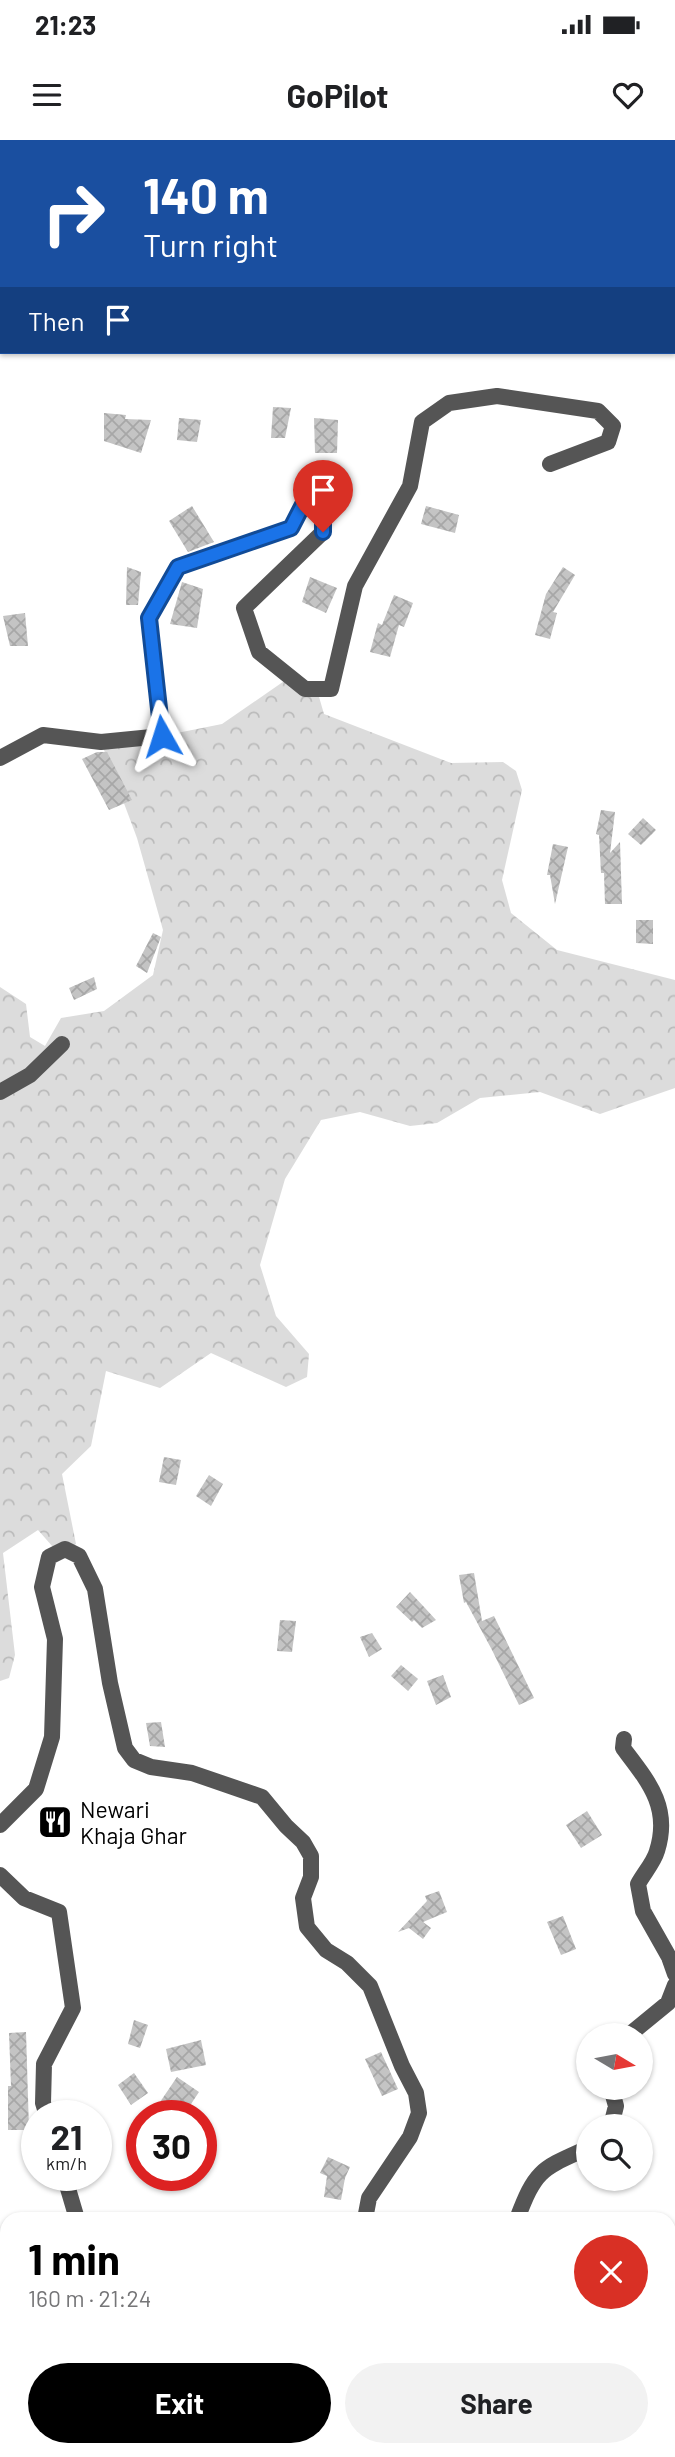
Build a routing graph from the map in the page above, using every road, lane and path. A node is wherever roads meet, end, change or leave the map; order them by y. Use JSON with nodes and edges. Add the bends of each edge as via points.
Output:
{"nodes":[{"id":1,"x":550,"y":464,"type":"dead end"},
{"id":2,"x":0,"y":758,"type":"edge"},
{"id":3,"x":62,"y":1044,"type":"dead end"},
{"id":4,"x":0,"y":1092,"type":"edge"},
{"id":5,"x":624,"y":1739,"type":"dead end"},
{"id":6,"x":0,"y":1825,"type":"edge"},
{"id":7,"x":0,"y":1875,"type":"edge"},
{"id":8,"x":675,"y":1974,"type":"edge"},
{"id":9,"x":675,"y":1984,"type":"edge"},
{"id":10,"x":644,"y":2023,"type":"edge"},
{"id":11,"x":43,"y":2100,"type":"edge"},
{"id":12,"x":576,"y":2153,"type":"edge"},
{"id":13,"x":69,"y":2191,"type":"edge"},
{"id":14,"x":75,"y":2212,"type":"edge"},
{"id":15,"x":366,"y":2212,"type":"edge"},
{"id":16,"x":520,"y":2212,"type":"edge"}],
"edges":[{"from":1,"to":2,"type":"street","via":[[608,442],[613,426],[598,411],[497,396],[449,403],[422,422],[410,486],[355,586],[331,689],[305,689],[259,652],[244,608],[323,532],[323,490],[308,495],[291,528],[178,567],[149,618],[162,736],[101,742],[43,735]]},
{"from":3,"to":4,"type":"street","via":[[30,1076]]},
{"from":5,"to":8,"type":"street","via":[[623,1748],[651,1784],[663,1818],[657,1852],[638,1884],[643,1910]]},
{"from":6,"to":15,"type":"street","via":[[36,1789],[52,1737],[55,1639],[42,1587],[49,1557],[65,1549],[79,1556],[95,1589],[110,1683],[125,1748],[134,1760],[192,1773],[262,1797],[311,1856],[311,1877],[303,1898],[307,1927],[326,1950],[370,1986],[416,2093],[419,2113],[410,2137],[369,2198]]},
{"from":7,"to":11,"type":"street","via":[[24,1898],[59,1912],[73,2008],[44,2064]]},
{"from":9,"to":10,"type":"street","via":[[668,2003]]},
{"from":12,"to":16,"type":"street","via":[[545,2167],[529,2187]]},
{"from":13,"to":14,"type":"street"}]}
